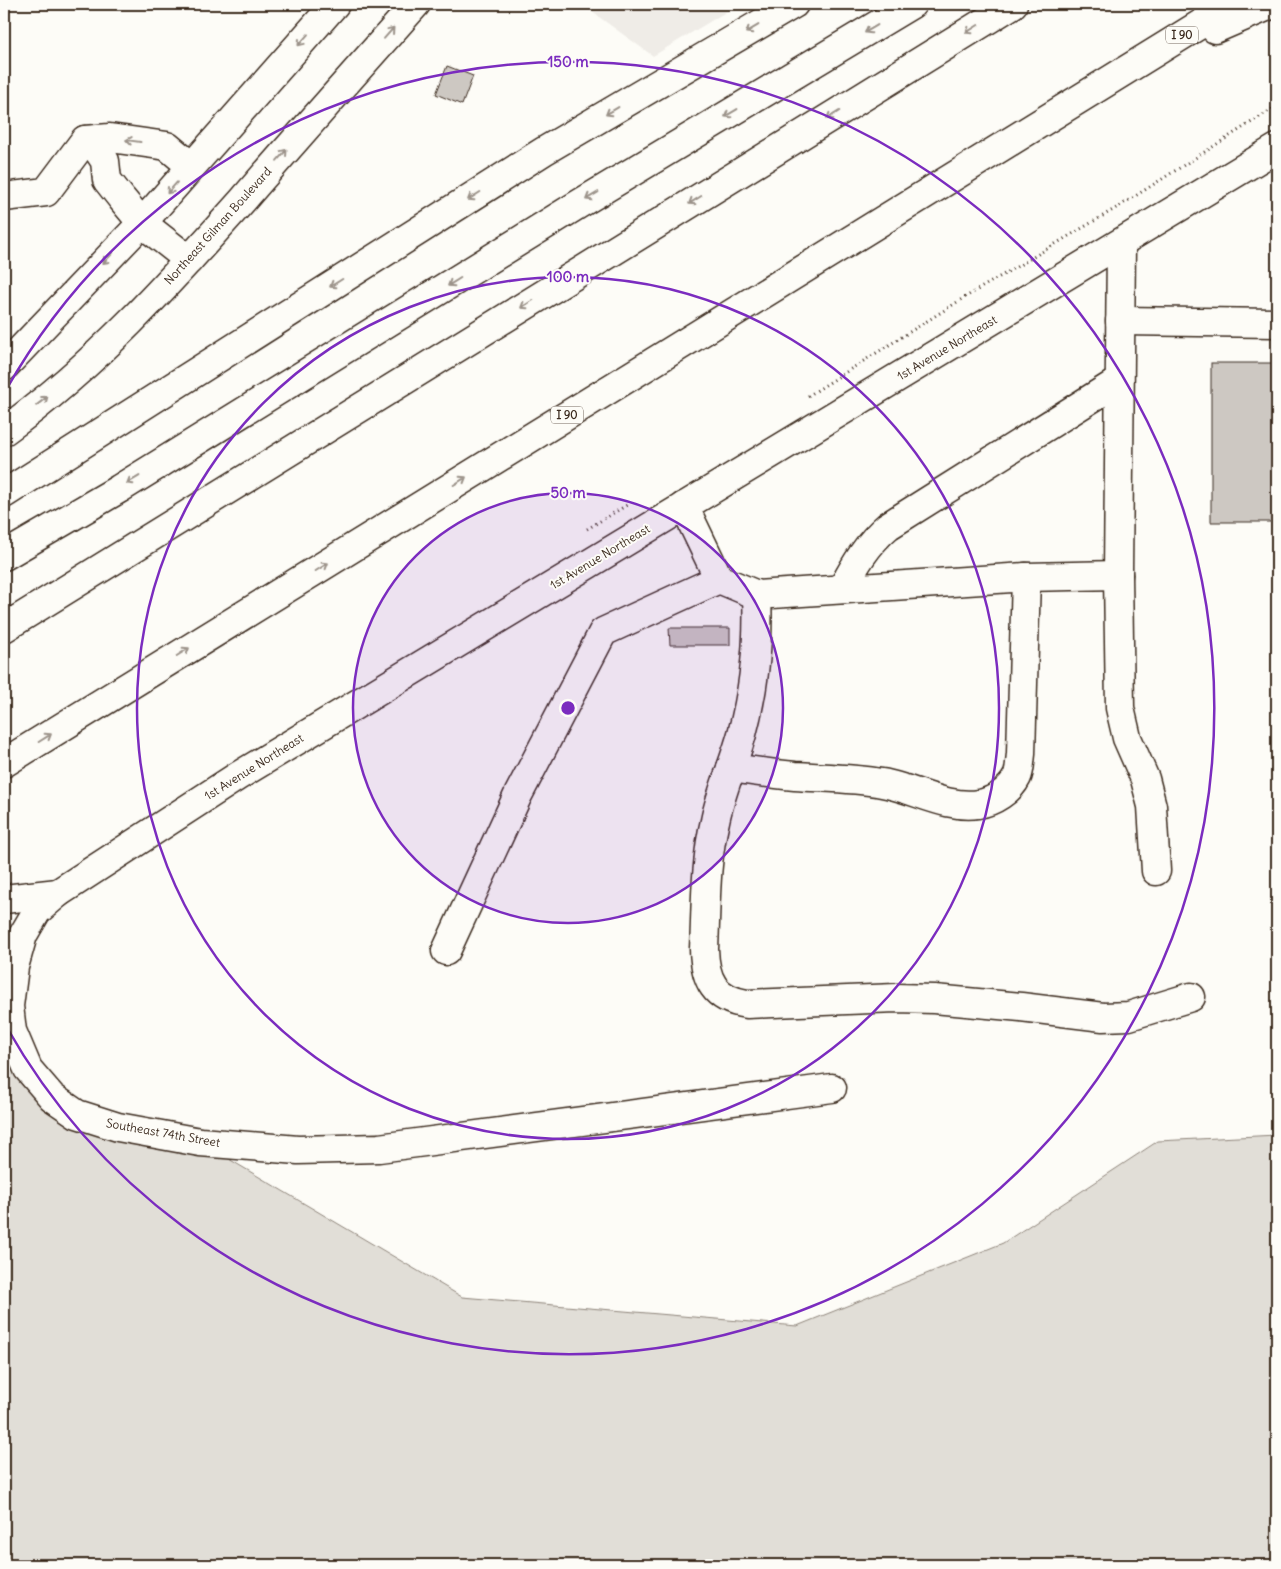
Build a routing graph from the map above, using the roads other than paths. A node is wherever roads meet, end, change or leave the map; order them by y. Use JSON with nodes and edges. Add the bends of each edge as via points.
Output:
{"nodes":[{"id":1,"x":335,"y":4,"type":"edge"},
{"id":2,"x":416,"y":4,"type":"edge"},
{"id":3,"x":794,"y":4,"type":"edge"},
{"id":4,"x":912,"y":4,"type":"edge"},
{"id":5,"x":1013,"y":4,"type":"edge"},
{"id":6,"x":1233,"y":4,"type":"edge"},
{"id":7,"x":1273,"y":4,"type":"edge"},
{"id":8,"x":1131,"y":66,"type":"junction"},
{"id":9,"x":85,"y":140,"type":"junction"},
{"id":10,"x":1277,"y":148,"type":"edge"},
{"id":11,"x":192,"y":166,"type":"junction"},
{"id":12,"x":4,"y":197,"type":"edge"},
{"id":13,"x":142,"y":223,"type":"junction"},
{"id":14,"x":1121,"y":243,"type":"junction"},
{"id":15,"x":189,"y":260,"type":"junction"},
{"id":16,"x":1120,"y":322,"type":"junction"},
{"id":17,"x":1277,"y":322,"type":"edge"},
{"id":18,"x":4,"y":368,"type":"edge"},
{"id":19,"x":1119,"y":380,"type":"junction"},
{"id":20,"x":4,"y":431,"type":"edge"},
{"id":21,"x":4,"y":494,"type":"edge"},
{"id":22,"x":684,"y":506,"type":"junction"},
{"id":23,"x":4,"y":556,"type":"edge"},
{"id":24,"x":1118,"y":575,"type":"junction"},
{"id":25,"x":1026,"y":577,"type":"junction"},
{"id":26,"x":719,"y":579,"type":"junction"},
{"id":27,"x":842,"y":589,"type":"junction"},
{"id":28,"x":757,"y":594,"type":"junction"},
{"id":29,"x":4,"y":628,"type":"edge"},
{"id":30,"x":4,"y":764,"type":"edge"},
{"id":31,"x":731,"y":768,"type":"junction"},
{"id":32,"x":1156,"y":871,"type":"dead end"},
{"id":33,"x":58,"y":893,"type":"junction"},
{"id":34,"x":4,"y":899,"type":"edge"},
{"id":35,"x":446,"y":951,"type":"dead end"},
{"id":36,"x":1191,"y":997,"type":"dead end"},
{"id":37,"x":12,"y":1031,"type":"joint"},
{"id":38,"x":832,"y":1088,"type":"dead end"}],
"edges":[{"from":1,"to":11,"type":"main road","one_way":true},
{"from":15,"to":2,"type":"main road","name":"Northeast Gilman Boulevard","one_way":true},
{"from":3,"to":21,"type":"main road","one_way":true,"via":[[544,152]]},
{"from":4,"to":23,"type":"main road","one_way":true},
{"from":5,"to":29,"type":"main road","one_way":true},
{"from":6,"to":8,"type":"main road","number":"I 90"},
{"from":7,"to":8,"type":"main road"},
{"from":30,"to":8,"type":"main road","number":"I 90","one_way":true},
{"from":11,"to":9,"type":"main road","one_way":true,"via":[[167,146],[110,138]]},
{"from":9,"to":12,"type":"main road","via":[[46,192]]},
{"from":9,"to":13,"type":"main road","via":[[97,149],[105,161],[107,180]]},
{"from":10,"to":14,"type":"main road","name":"1st Avenue Northeast"},
{"from":11,"to":13,"type":"main road","one_way":true},
{"from":13,"to":15,"type":"main road"},
{"from":13,"to":18,"type":"main road","one_way":true},
{"from":14,"to":16,"type":"main road"},
{"from":14,"to":22,"type":"main road","name":"1st Avenue Northeast"},
{"from":20,"to":15,"type":"main road","name":"Northeast Gilman Boulevard","one_way":true,"via":[[79,372],[122,332]]},
{"from":16,"to":17,"type":"main road"},
{"from":16,"to":19,"type":"main road"},
{"from":19,"to":24,"type":"main road"},
{"from":19,"to":27,"type":"main road","via":[[888,526],[874,537]]},
{"from":22,"to":26,"type":"main road"},
{"from":22,"to":33,"type":"main road","name":"1st Avenue Northeast","via":[[238,776]]},
{"from":24,"to":25,"type":"main road"},
{"from":24,"to":32,"type":"main road","via":[[1120,708],[1152,806]]},
{"from":25,"to":27,"type":"main road"},
{"from":25,"to":31,"type":"main road","via":[[1021,754],[1017,776],[1005,792],[978,804],[961,805],[883,783]]},
{"from":26,"to":28,"type":"main road"},
{"from":26,"to":35,"type":"main road","via":[[604,632],[518,795]]},
{"from":27,"to":28,"type":"main road"},
{"from":28,"to":31,"type":"main road","via":[[754,667],[742,732]]},
{"from":31,"to":36,"type":"main road","via":[[711,842],[704,963],[716,990],[735,1002],[934,999],[1103,1017],[1130,1016]]},
{"from":33,"to":34,"type":"main road"},
{"from":33,"to":37,"type":"main road","name":"1st Avenue Northeast","via":[[37,911],[23,935],[14,967],[9,1006]]},
{"from":37,"to":38,"type":"main road","name":"Southeast 74th Street","via":[[28,1069],[52,1097],[77,1114],[118,1127],[200,1142],[298,1150],[379,1148]]}]}
